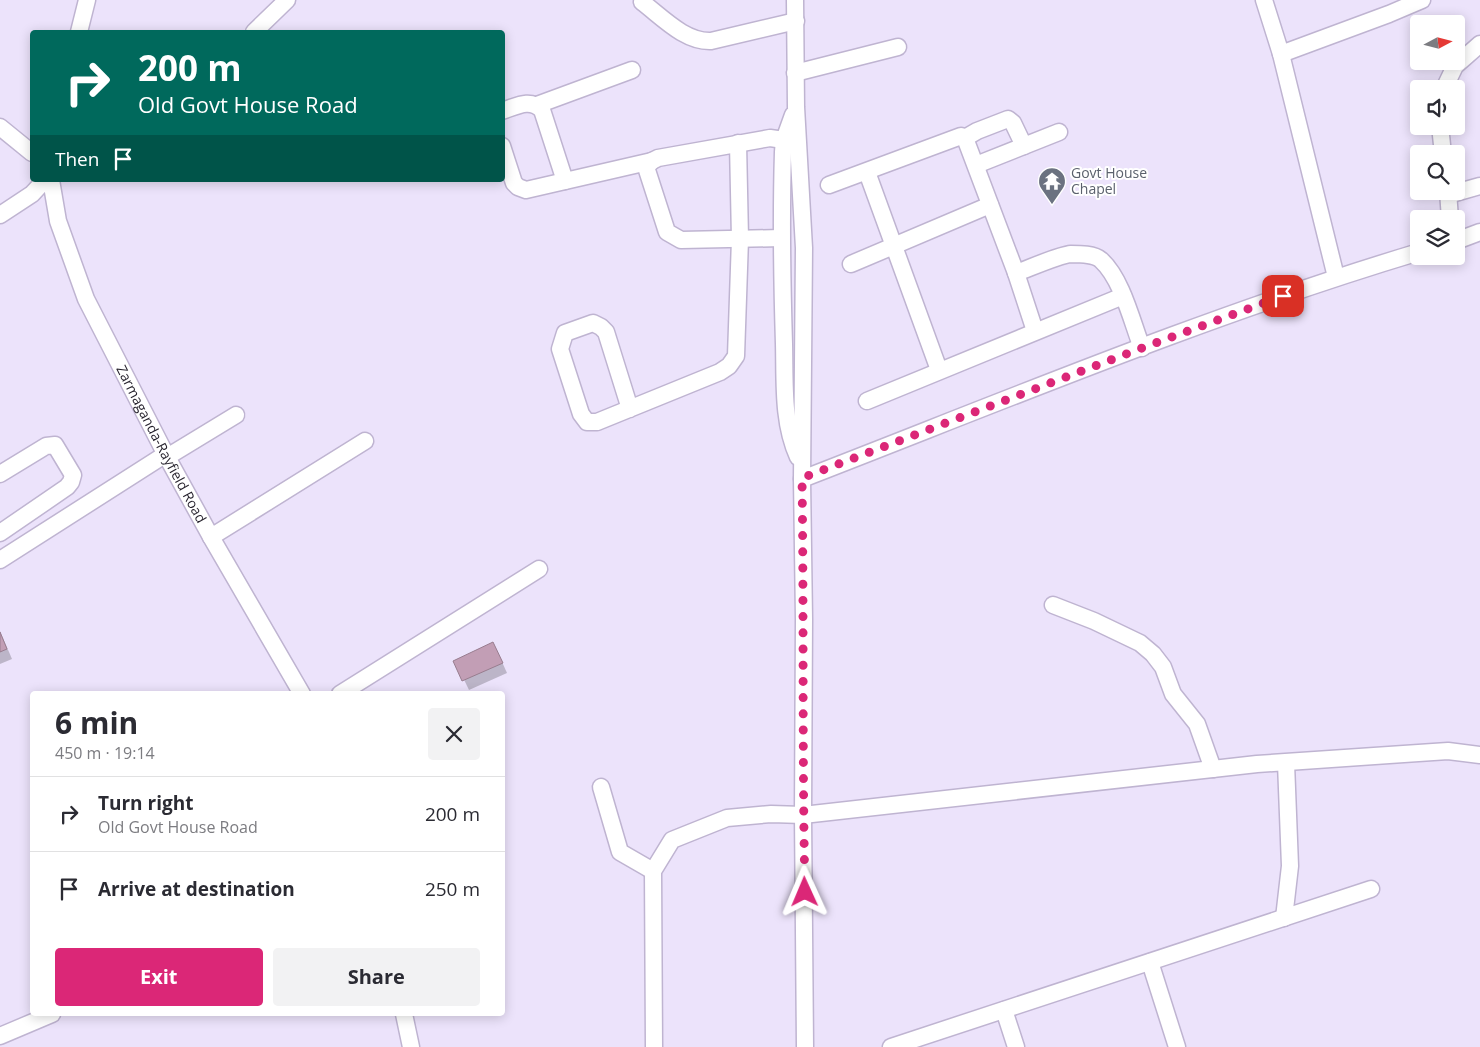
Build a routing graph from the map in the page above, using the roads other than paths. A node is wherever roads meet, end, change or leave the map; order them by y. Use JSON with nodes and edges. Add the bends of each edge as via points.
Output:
{"nodes":[{"id":1,"x":88,"y":0,"type":"edge"},
{"id":2,"x":287,"y":0,"type":"edge"},
{"id":3,"x":795,"y":0,"type":"edge"},
{"id":4,"x":1264,"y":0,"type":"edge"},
{"id":5,"x":1422,"y":0,"type":"edge"},
{"id":6,"x":642,"y":2,"type":"dead end"},
{"id":7,"x":796,"y":21,"type":"junction"},
{"id":8,"x":80,"y":30,"type":"edge"},
{"id":9,"x":256,"y":30,"type":"edge"},
{"id":10,"x":1480,"y":44,"type":"edge"},
{"id":11,"x":898,"y":47,"type":"dead end"},
{"id":12,"x":1281,"y":54,"type":"junction"},
{"id":13,"x":632,"y":70,"type":"dead end"},
{"id":14,"x":795,"y":73,"type":"junction"},
{"id":15,"x":1448,"y":80,"type":"edge"},
{"id":16,"x":537,"y":105,"type":"junction"},
{"id":17,"x":796,"y":107,"type":"junction"},
{"id":18,"x":505,"y":110,"type":"edge"},
{"id":19,"x":0,"y":127,"type":"edge"},
{"id":20,"x":1059,"y":132,"type":"dead end"},
{"id":21,"x":965,"y":138,"type":"junction"},
{"id":22,"x":784,"y":140,"type":"junction"},
{"id":23,"x":738,"y":144,"type":"junction"},
{"id":24,"x":1024,"y":146,"type":"junction"},
{"id":25,"x":30,"y":151,"type":"edge"},
{"id":26,"x":505,"y":155,"type":"edge"},
{"id":27,"x":652,"y":161,"type":"junction"},
{"id":28,"x":976,"y":165,"type":"junction"},
{"id":29,"x":867,"y":172,"type":"junction"},
{"id":30,"x":565,"y":181,"type":"junction"},
{"id":31,"x":43,"y":182,"type":"edge"},
{"id":32,"x":51,"y":182,"type":"edge"},
{"id":33,"x":829,"y":185,"type":"dead end"},
{"id":34,"x":1480,"y":186,"type":"edge"},
{"id":35,"x":1465,"y":189,"type":"edge"},
{"id":36,"x":990,"y":205,"type":"junction"},
{"id":37,"x":0,"y":215,"type":"edge"},
{"id":38,"x":1480,"y":232,"type":"edge"},
{"id":39,"x":781,"y":238,"type":"junction"},
{"id":40,"x":1465,"y":238,"type":"edge"},
{"id":41,"x":740,"y":239,"type":"junction"},
{"id":42,"x":895,"y":246,"type":"junction"},
{"id":43,"x":1410,"y":255,"type":"edge"},
{"id":44,"x":851,"y":264,"type":"dead end"},
{"id":45,"x":781,"y":272,"type":"junction"},
{"id":46,"x":804,"y":272,"type":"junction"},
{"id":47,"x":1016,"y":273,"type":"junction"},
{"id":48,"x":1336,"y":277,"type":"junction"},
{"id":49,"x":1123,"y":296,"type":"junction"},
{"id":50,"x":1035,"y":331,"type":"junction"},
{"id":51,"x":1142,"y":348,"type":"junction"},
{"id":52,"x":939,"y":370,"type":"junction"},
{"id":53,"x":867,"y":401,"type":"dead end"},
{"id":54,"x":630,"y":409,"type":"junction"},
{"id":55,"x":236,"y":415,"type":"dead end"},
{"id":56,"x":365,"y":441,"type":"dead end"},
{"id":57,"x":166,"y":456,"type":"junction"},
{"id":58,"x":802,"y":472,"type":"junction"},
{"id":59,"x":0,"y":474,"type":"edge"},
{"id":60,"x":0,"y":533,"type":"edge"},
{"id":61,"x":211,"y":537,"type":"junction"},
{"id":62,"x":0,"y":560,"type":"edge"},
{"id":63,"x":539,"y":569,"type":"dead end"},
{"id":64,"x":1053,"y":605,"type":"dead end"},
{"id":65,"x":300,"y":691,"type":"edge"},
{"id":66,"x":345,"y":691,"type":"edge"},
{"id":67,"x":1480,"y":755,"type":"edge"},
{"id":68,"x":1286,"y":763,"type":"junction"},
{"id":69,"x":1213,"y":769,"type":"junction"},
{"id":70,"x":601,"y":786,"type":"dead end"},
{"id":71,"x":803,"y":815,"type":"junction"},
{"id":72,"x":654,"y":871,"type":"junction"},
{"id":73,"x":1371,"y":889,"type":"dead end"},
{"id":74,"x":1284,"y":918,"type":"junction"},
{"id":75,"x":1150,"y":962,"type":"junction"},
{"id":76,"x":1004,"y":1010,"type":"junction"},
{"id":77,"x":47,"y":1016,"type":"edge"},
{"id":78,"x":404,"y":1016,"type":"edge"},
{"id":79,"x":0,"y":1036,"type":"edge"},
{"id":80,"x":411,"y":1047,"type":"edge"},
{"id":81,"x":654,"y":1047,"type":"edge"},
{"id":82,"x":805,"y":1047,"type":"edge"},
{"id":83,"x":891,"y":1047,"type":"edge"},
{"id":84,"x":1016,"y":1047,"type":"edge"},
{"id":85,"x":1177,"y":1047,"type":"edge"}],
"edges":[{"from":1,"to":8,"type":"street"},
{"from":2,"to":9,"type":"street"},
{"from":3,"to":7,"type":"street"},
{"from":4,"to":12,"type":"street"},
{"from":5,"to":12,"type":"street"},
{"from":6,"to":7,"type":"street","via":[[688,37],[701,41]]},
{"from":7,"to":14,"type":"street"},
{"from":10,"to":15,"type":"street","via":[[1455,66]]},
{"from":11,"to":14,"type":"street"},
{"from":12,"to":48,"type":"street"},
{"from":13,"to":16,"type":"street"},
{"from":14,"to":17,"type":"street"},
{"from":16,"to":18,"type":"street","via":[[529,102]]},
{"from":16,"to":30,"type":"street","via":[[542,110]]},
{"from":17,"to":22,"type":"street"},
{"from":17,"to":46,"type":"street"},
{"from":19,"to":25,"type":"street"},
{"from":20,"to":24,"type":"street"},
{"from":21,"to":24,"type":"street","via":[[1008,119]]},
{"from":21,"to":28,"type":"street"},
{"from":21,"to":29,"type":"street","via":[[961,136]]},
{"from":22,"to":23,"type":"street","via":[[770,138]]},
{"from":22,"to":39,"type":"street"},
{"from":23,"to":27,"type":"street"},
{"from":23,"to":41,"type":"street"},
{"from":24,"to":28,"type":"street"},
{"from":26,"to":30,"type":"street","via":[[518,187],[526,190]]},
{"from":27,"to":30,"type":"street"},
{"from":27,"to":41,"type":"street","via":[[646,167],[667,232],[681,240]]},
{"from":28,"to":36,"type":"street"},
{"from":29,"to":33,"type":"street"},
{"from":29,"to":42,"type":"street"},
{"from":31,"to":37,"type":"street","via":[[32,194]]},
{"from":32,"to":57,"type":"street","name":"Zarmaganda-Rayfield Road","via":[[58,221],[86,298]]},
{"from":34,"to":35,"type":"street"},
{"from":36,"to":42,"type":"street"},
{"from":36,"to":47,"type":"street"},
{"from":38,"to":40,"type":"street"},
{"from":39,"to":41,"type":"street"},
{"from":39,"to":45,"type":"street"},
{"from":41,"to":54,"type":"street","via":[[736,356],[720,372]]},
{"from":42,"to":44,"type":"street"},
{"from":42,"to":52,"type":"street"},
{"from":43,"to":48,"type":"street"},
{"from":45,"to":46,"type":"street"},
{"from":45,"to":58,"type":"street","via":[[786,410]]},
{"from":46,"to":58,"type":"street"},
{"from":47,"to":49,"type":"street","via":[[1070,254],[1088,255],[1100,259],[1113,274]]},
{"from":47,"to":50,"type":"street"},
{"from":48,"to":51,"type":"street"},
{"from":49,"to":50,"type":"street"},
{"from":49,"to":51,"type":"street"},
{"from":50,"to":52,"type":"street"},
{"from":51,"to":58,"type":"street"},
{"from":52,"to":53,"type":"street"},
{"from":54,"to":54,"type":"street","via":[[597,422],[587,422],[581,414],[560,349],[565,333],[594,323],[606,332]]},
{"from":55,"to":57,"type":"street"},
{"from":56,"to":61,"type":"street"},
{"from":57,"to":61,"type":"street","name":"Zarmaganda-Rayfield Road"},
{"from":57,"to":62,"type":"street"},
{"from":58,"to":71,"type":"street"},
{"from":59,"to":60,"type":"street","via":[[51,444],[55,445],[73,475],[67,487]]},
{"from":61,"to":65,"type":"street","name":"Zarmaganda-Rayfield Road"},
{"from":63,"to":66,"type":"street"},
{"from":64,"to":69,"type":"street","via":[[1140,643],[1153,654],[1173,694],[1197,724]]},
{"from":67,"to":68,"type":"street","via":[[1448,751]]},
{"from":68,"to":69,"type":"street"},
{"from":68,"to":74,"type":"street","via":[[1290,866]]},
{"from":69,"to":71,"type":"street"},
{"from":70,"to":72,"type":"street","via":[[620,852]]},
{"from":71,"to":72,"type":"street","via":[[727,818],[672,840]]},
{"from":71,"to":82,"type":"street"},
{"from":72,"to":81,"type":"street"},
{"from":73,"to":74,"type":"street"},
{"from":74,"to":75,"type":"street"},
{"from":75,"to":76,"type":"street"},
{"from":75,"to":85,"type":"street"},
{"from":76,"to":83,"type":"street"},
{"from":76,"to":84,"type":"street"},
{"from":77,"to":79,"type":"street"},
{"from":78,"to":80,"type":"street"}]}
